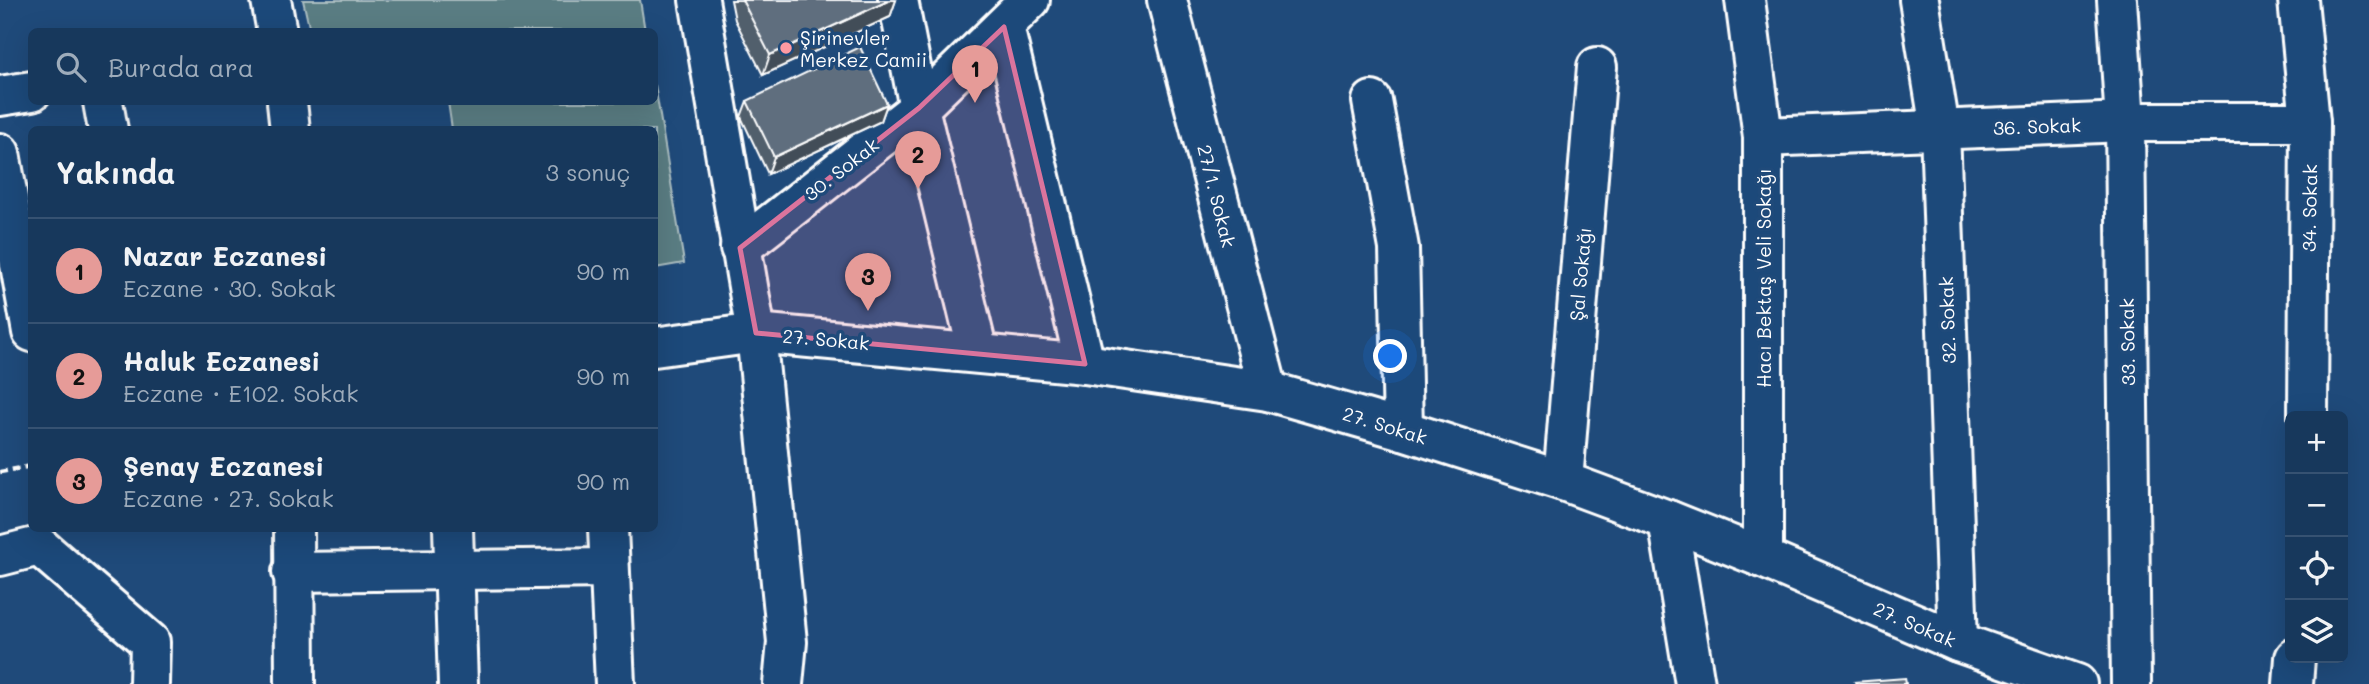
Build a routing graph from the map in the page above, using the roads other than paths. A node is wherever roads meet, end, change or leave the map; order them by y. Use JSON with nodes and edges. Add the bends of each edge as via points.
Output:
{"nodes":[{"id":1,"x":271,"y":0,"type":"edge"},
{"id":2,"x":699,"y":0,"type":"edge"},
{"id":3,"x":898,"y":0,"type":"edge"},
{"id":4,"x":1030,"y":0,"type":"edge"},
{"id":5,"x":1167,"y":0,"type":"edge"},
{"id":6,"x":1745,"y":0,"type":"edge"},
{"id":7,"x":1919,"y":0,"type":"edge"},
{"id":8,"x":2117,"y":0,"type":"edge"},
{"id":9,"x":2298,"y":0,"type":"edge"},
{"id":10,"x":1004,"y":27,"type":"junction"},
{"id":11,"x":276,"y":28,"type":"edge"},
{"id":12,"x":1597,"y":67,"type":"dead end"},
{"id":13,"x":28,"y":92,"type":"edge"},
{"id":14,"x":0,"y":96,"type":"edge"},
{"id":15,"x":1372,"y":102,"type":"dead end"},
{"id":16,"x":104,"y":105,"type":"edge"},
{"id":17,"x":287,"y":105,"type":"edge"},
{"id":18,"x":919,"y":108,"type":"junction"},
{"id":19,"x":2125,"y":122,"type":"junction"},
{"id":20,"x":2310,"y":122,"type":"junction"},
{"id":21,"x":107,"y":126,"type":"edge"},
{"id":22,"x":290,"y":126,"type":"edge"},
{"id":23,"x":1940,"y":129,"type":"junction"},
{"id":24,"x":1763,"y":137,"type":"junction"},
{"id":25,"x":0,"y":153,"type":"edge"},
{"id":26,"x":740,"y":248,"type":"junction"},
{"id":27,"x":28,"y":310,"type":"edge"},
{"id":28,"x":756,"y":333,"type":"junction"},
{"id":29,"x":658,"y":346,"type":"edge"},
{"id":30,"x":978,"y":353,"type":"junction"},
{"id":31,"x":1085,"y":364,"type":"junction"},
{"id":32,"x":1268,"y":391,"type":"junction"},
{"id":33,"x":2308,"y":411,"type":"edge"},
{"id":34,"x":1403,"y":430,"type":"junction"},
{"id":35,"x":1563,"y":481,"type":"junction"},
{"id":36,"x":1668,"y":520,"type":"junction"},
{"id":37,"x":293,"y":532,"type":"edge"},
{"id":38,"x":453,"y":532,"type":"edge"},
{"id":39,"x":608,"y":532,"type":"edge"},
{"id":40,"x":0,"y":555,"type":"edge"},
{"id":41,"x":1763,"y":558,"type":"junction"},
{"id":42,"x":609,"y":568,"type":"junction"},
{"id":43,"x":454,"y":570,"type":"junction"},
{"id":44,"x":292,"y":572,"type":"junction"},
{"id":45,"x":1958,"y":642,"type":"junction"},
{"id":46,"x":2295,"y":663,"type":"edge"},
{"id":47,"x":149,"y":684,"type":"edge"},
{"id":48,"x":296,"y":684,"type":"edge"},
{"id":49,"x":458,"y":684,"type":"edge"},
{"id":50,"x":615,"y":684,"type":"edge"},
{"id":51,"x":783,"y":684,"type":"edge"},
{"id":52,"x":1695,"y":684,"type":"edge"},
{"id":53,"x":2077,"y":684,"type":"edge"},
{"id":54,"x":2131,"y":684,"type":"edge"},
{"id":55,"x":2293,"y":684,"type":"edge"}],
"edges":[{"from":1,"to":11,"type":"street"},
{"from":2,"to":26,"type":"street"},
{"from":3,"to":18,"type":"street"},
{"from":4,"to":10,"type":"street","name":"30. Sokak"},
{"from":5,"to":32,"type":"street","name":"27/1. Sokak"},
{"from":6,"to":24,"type":"street","name":"Hacı Bektaş Veli Sokağı"},
{"from":7,"to":23,"type":"street","name":"32. Sokak"},
{"from":8,"to":19,"type":"street","name":"33. Sokak"},
{"from":9,"to":20,"type":"street","name":"34. Sokak"},
{"from":10,"to":18,"type":"street","name":"30. Sokak"},
{"from":10,"to":31,"type":"street"},
{"from":12,"to":35,"type":"street","name":"Şal Sokağı"},
{"from":13,"to":14,"type":"street"},
{"from":15,"to":34,"type":"street","via":[[1399,248]]},
{"from":16,"to":21,"type":"street"},
{"from":17,"to":22,"type":"street"},
{"from":18,"to":26,"type":"street","name":"30. Sokak"},
{"from":18,"to":30,"type":"street"},
{"from":19,"to":20,"type":"street","name":"36. Sokak"},
{"from":19,"to":23,"type":"street","name":"36. Sokak"},
{"from":19,"to":54,"type":"street","name":"33. Sokak"},
{"from":20,"to":33,"type":"street","name":"34. Sokak"},
{"from":23,"to":24,"type":"street","name":"36. Sokak"},
{"from":23,"to":45,"type":"street","name":"32. Sokak"},
{"from":24,"to":41,"type":"street","name":"Hacı Bektaş Veli Sokağı"},
{"from":25,"to":27,"type":"street"},
{"from":26,"to":28,"type":"street"},
{"from":28,"to":29,"type":"street","name":"27. Sokak"},
{"from":28,"to":30,"type":"street","name":"27. Sokak"},
{"from":28,"to":51,"type":"street","via":[[787,642]]},
{"from":30,"to":31,"type":"street","name":"27. Sokak"},
{"from":31,"to":32,"type":"street","name":"27. Sokak"},
{"from":32,"to":34,"type":"street","name":"27. Sokak"},
{"from":34,"to":35,"type":"street","name":"27. Sokak"},
{"from":35,"to":36,"type":"street","name":"27. Sokak"},
{"from":36,"to":41,"type":"street","name":"27. Sokak"},
{"from":36,"to":52,"type":"street"},
{"from":37,"to":44,"type":"street"},
{"from":38,"to":43,"type":"street"},
{"from":39,"to":42,"type":"street"},
{"from":40,"to":47,"type":"street","via":[[39,546],[150,642]]},
{"from":41,"to":45,"type":"street","name":"27. Sokak"},
{"from":42,"to":43,"type":"street"},
{"from":42,"to":50,"type":"street"},
{"from":43,"to":44,"type":"street"},
{"from":43,"to":49,"type":"street"},
{"from":44,"to":48,"type":"street"},
{"from":45,"to":53,"type":"street","name":"27. Sokak"},
{"from":46,"to":55,"type":"street"}]}
